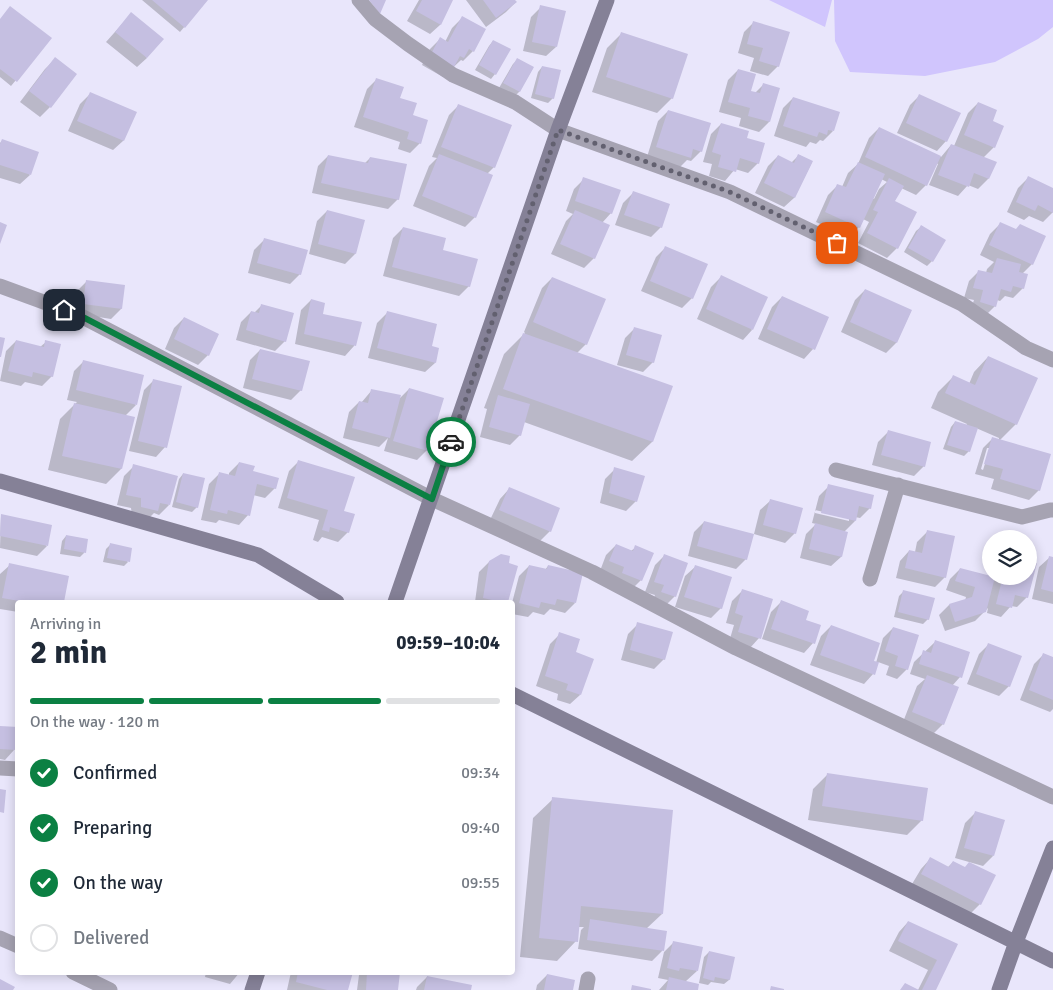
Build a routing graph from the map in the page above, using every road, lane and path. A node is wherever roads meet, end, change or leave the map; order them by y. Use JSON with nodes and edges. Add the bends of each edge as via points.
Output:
{"nodes":[{"id":1,"x":359,"y":0,"type":"edge"},
{"id":2,"x":607,"y":0,"type":"edge"},
{"id":3,"x":558,"y":130,"type":"junction"},
{"id":4,"x":0,"y":286,"type":"edge"},
{"id":5,"x":1053,"y":360,"type":"edge"},
{"id":6,"x":836,"y":470,"type":"dead end"},
{"id":7,"x":0,"y":481,"type":"edge"},
{"id":8,"x":898,"y":485,"type":"junction"},
{"id":9,"x":432,"y":499,"type":"junction"},
{"id":10,"x":1053,"y":510,"type":"edge"},
{"id":11,"x":870,"y":578,"type":"dead end"},
{"id":12,"x":334,"y":600,"type":"edge"},
{"id":13,"x":396,"y":600,"type":"edge"},
{"id":14,"x":515,"y":695,"type":"edge"},
{"id":15,"x":0,"y":768,"type":"edge"},
{"id":16,"x":15,"y":769,"type":"edge"},
{"id":17,"x":1053,"y":797,"type":"edge"},
{"id":18,"x":1053,"y":848,"type":"edge"},
{"id":19,"x":0,"y":938,"type":"edge"},
{"id":20,"x":1016,"y":942,"type":"junction"},
{"id":21,"x":15,"y":945,"type":"edge"},
{"id":22,"x":1053,"y":961,"type":"edge"},
{"id":23,"x":79,"y":975,"type":"edge"},
{"id":24,"x":257,"y":975,"type":"edge"},
{"id":25,"x":110,"y":990,"type":"edge"},
{"id":26,"x":252,"y":990,"type":"edge"},
{"id":27,"x":1000,"y":990,"type":"edge"}],
"edges":[{"from":1,"to":3,"type":"street","via":[[375,19],[453,75],[515,102]]},
{"from":2,"to":3,"type":"street"},
{"from":3,"to":5,"type":"street","via":[[730,192],[962,304],[1026,348]]},
{"from":3,"to":9,"type":"street"},
{"from":4,"to":9,"type":"street","via":[[79,315]]},
{"from":6,"to":8,"type":"street"},
{"from":7,"to":12,"type":"street","via":[[258,555]]},
{"from":8,"to":10,"type":"street","via":[[1022,518]]},
{"from":8,"to":11,"type":"street"},
{"from":9,"to":13,"type":"street"},
{"from":9,"to":17,"type":"street","via":[[592,572],[736,648]]},
{"from":14,"to":20,"type":"street"},
{"from":15,"to":16,"type":"street"},
{"from":18,"to":20,"type":"street"},
{"from":19,"to":21,"type":"street"},
{"from":20,"to":22,"type":"street"},
{"from":20,"to":27,"type":"street"},
{"from":23,"to":25,"type":"street"},
{"from":24,"to":26,"type":"street"}]}
